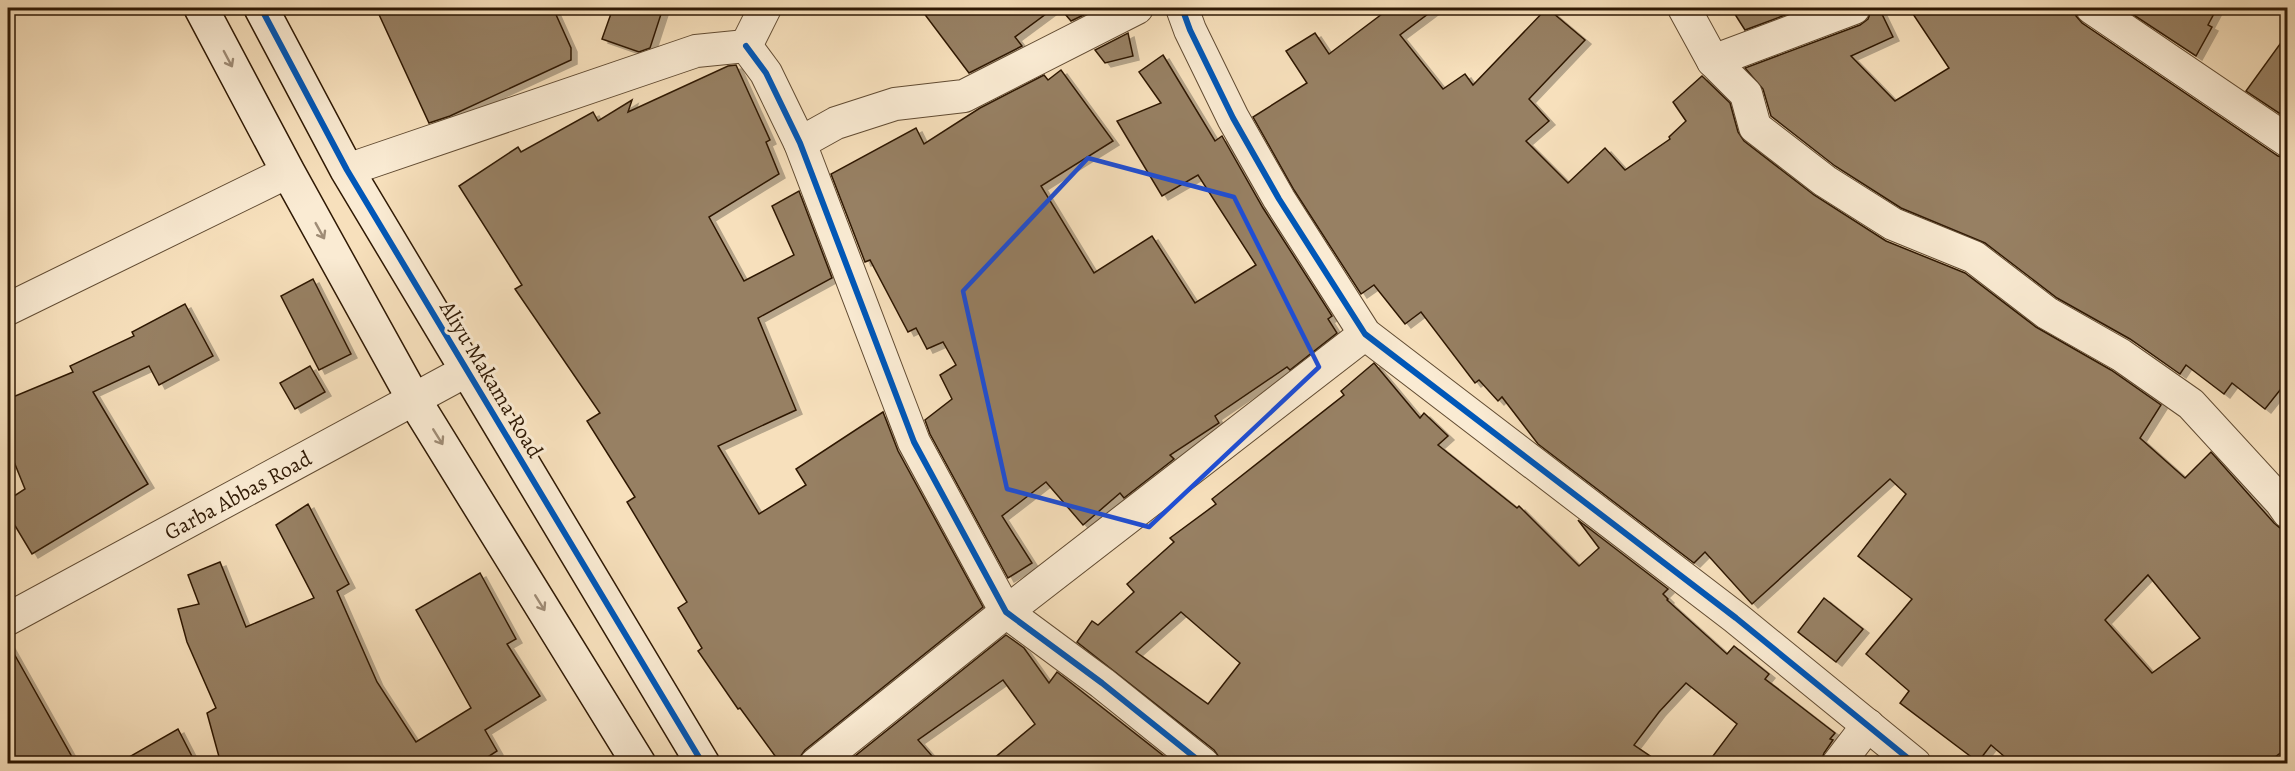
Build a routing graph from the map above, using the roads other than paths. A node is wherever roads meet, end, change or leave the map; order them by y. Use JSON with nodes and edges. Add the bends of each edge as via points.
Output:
{"nodes":[{"id":1,"x":201,"y":8,"type":"edge"},
{"id":2,"x":261,"y":8,"type":"edge"},
{"id":3,"x":765,"y":8,"type":"edge"},
{"id":4,"x":1137,"y":8,"type":"edge"},
{"id":5,"x":1182,"y":8,"type":"edge"},
{"id":6,"x":1684,"y":8,"type":"edge"},
{"id":7,"x":1854,"y":8,"type":"edge"},
{"id":8,"x":2092,"y":8,"type":"edge"},
{"id":9,"x":746,"y":46,"type":"junction"},
{"id":10,"x":1713,"y":61,"type":"junction"},
{"id":11,"x":2288,"y":141,"type":"edge"},
{"id":12,"x":800,"y":143,"type":"junction"},
{"id":13,"x":346,"y":171,"type":"junction"},
{"id":14,"x":288,"y":172,"type":"junction"},
{"id":15,"x":8,"y":309,"type":"edge"},
{"id":16,"x":1365,"y":334,"type":"junction"},
{"id":17,"x":466,"y":371,"type":"junction"},
{"id":18,"x":413,"y":398,"type":"junction"},
{"id":19,"x":2288,"y":512,"type":"edge"},
{"id":20,"x":1006,"y":612,"type":"junction"},
{"id":21,"x":8,"y":619,"type":"edge"},
{"id":22,"x":1868,"y":725,"type":"junction"},
{"id":23,"x":639,"y":764,"type":"edge"},
{"id":24,"x":703,"y":764,"type":"edge"},
{"id":25,"x":816,"y":764,"type":"edge"},
{"id":26,"x":1203,"y":764,"type":"edge"},
{"id":27,"x":1838,"y":764,"type":"edge"},
{"id":28,"x":1914,"y":764,"type":"edge"}],
"edges":[{"from":1,"to":14,"type":"street","one_way":true},
{"from":2,"to":13,"type":"street","name":"Aliyu Makama Road"},
{"from":3,"to":9,"type":"street"},
{"from":4,"to":12,"type":"street","via":[[964,96],[895,104],[836,123]]},
{"from":5,"to":16,"type":"street","via":[[1233,118]]},
{"from":6,"to":10,"type":"street"},
{"from":7,"to":10,"type":"street"},
{"from":8,"to":11,"type":"street"},
{"from":9,"to":12,"type":"street","via":[[766,73]]},
{"from":9,"to":13,"type":"street","via":[[696,51]]},
{"from":10,"to":19,"type":"street","via":[[1746,94],[1755,127],[1787,153],[1893,224],[1974,257],[2047,313],[2121,355],[2191,404]]},
{"from":12,"to":20,"type":"street","via":[[914,442]]},
{"from":13,"to":17,"type":"street","name":"Aliyu Makama Road"},
{"from":14,"to":15,"type":"street"},
{"from":14,"to":18,"type":"street","one_way":true},
{"from":16,"to":20,"type":"street"},
{"from":16,"to":22,"type":"street","via":[[1736,618]]},
{"from":17,"to":18,"type":"street","name":"Garba Abbas Road"},
{"from":17,"to":24,"type":"street","name":"Aliyu Makama Road"},
{"from":18,"to":21,"type":"street","name":"Garba Abbas Road"},
{"from":18,"to":23,"type":"street","one_way":true},
{"from":20,"to":25,"type":"street"},
{"from":20,"to":26,"type":"street"},
{"from":22,"to":27,"type":"street"},
{"from":22,"to":28,"type":"street"}]}
